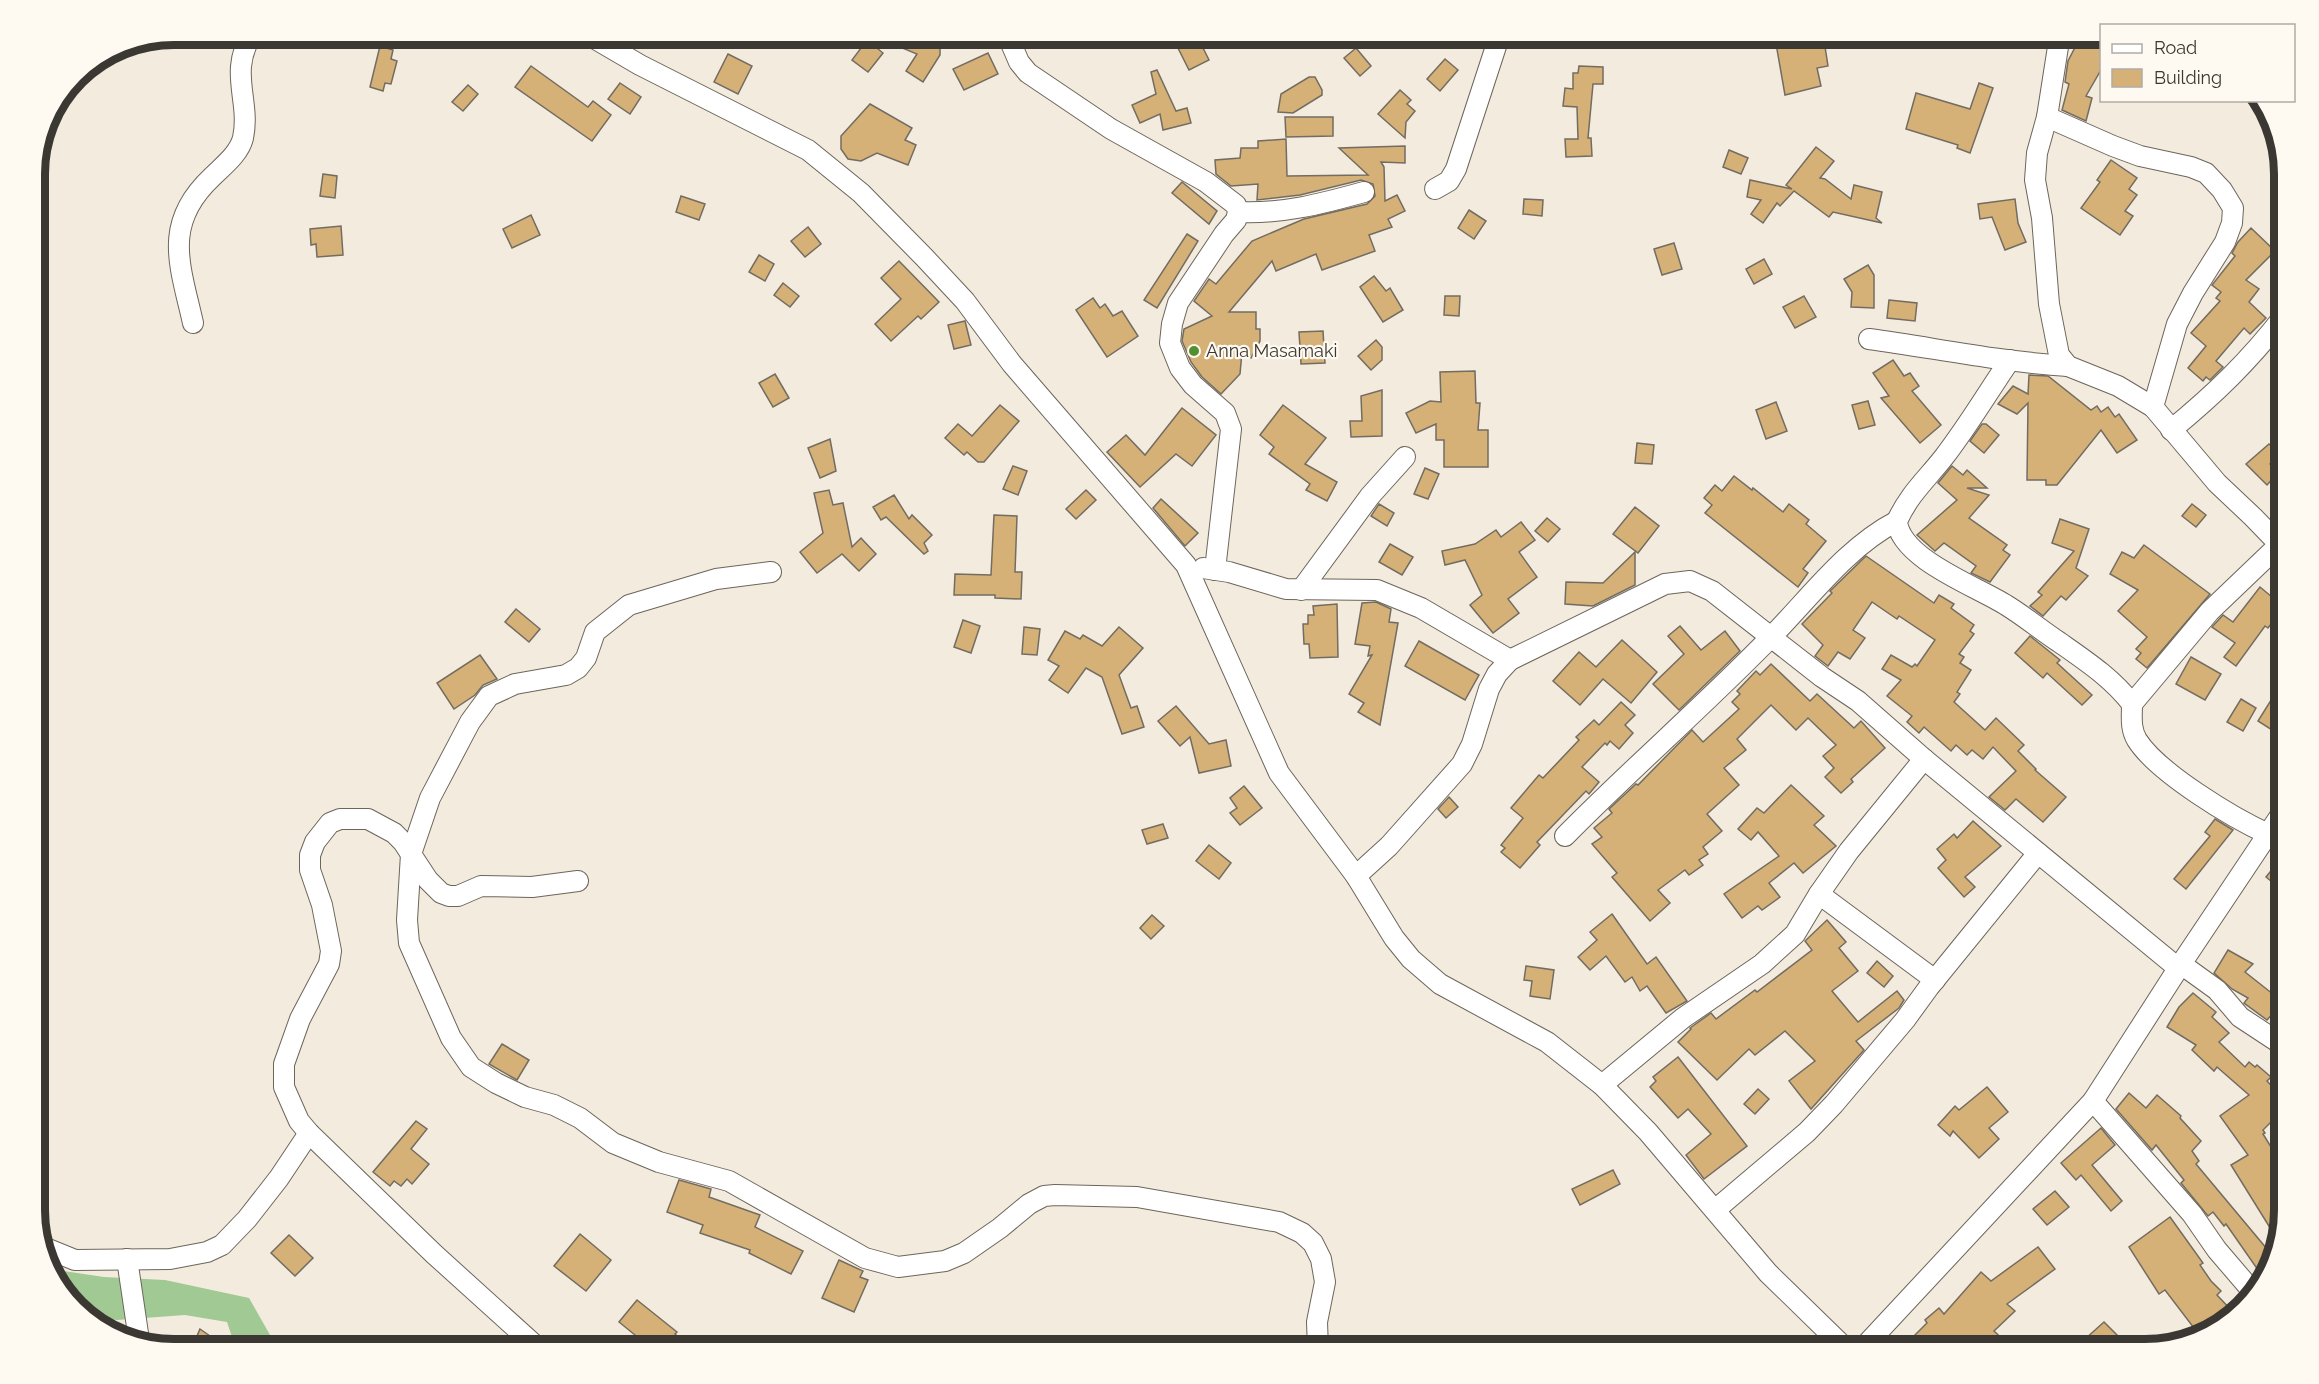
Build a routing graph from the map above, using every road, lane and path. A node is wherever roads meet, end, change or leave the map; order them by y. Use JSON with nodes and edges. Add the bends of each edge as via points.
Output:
{"nodes":[{"id":1,"x":246,"y":45,"type":"edge"},
{"id":2,"x":609,"y":45,"type":"edge"},
{"id":3,"x":1012,"y":45,"type":"edge"},
{"id":4,"x":1496,"y":45,"type":"edge"},
{"id":5,"x":2058,"y":45,"type":"edge"},
{"id":6,"x":2047,"y":117,"type":"junction"},
{"id":7,"x":1435,"y":189,"type":"dead end"},
{"id":8,"x":1364,"y":192,"type":"dead end"},
{"id":9,"x":1238,"y":212,"type":"junction"},
{"id":10,"x":193,"y":323,"type":"dead end"},
{"id":11,"x":2274,"y":329,"type":"edge"},
{"id":12,"x":1869,"y":339,"type":"dead end"},
{"id":13,"x":2010,"y":360,"type":"junction"},
{"id":14,"x":2068,"y":366,"type":"junction"},
{"id":15,"x":2153,"y":407,"type":"junction"},
{"id":16,"x":2171,"y":430,"type":"junction"},
{"id":17,"x":1405,"y":457,"type":"dead end"},
{"id":18,"x":1897,"y":521,"type":"junction"},
{"id":19,"x":2274,"y":539,"type":"edge"},
{"id":20,"x":2274,"y":554,"type":"edge"},
{"id":21,"x":1186,"y":565,"type":"junction"},
{"id":22,"x":1215,"y":570,"type":"junction"},
{"id":23,"x":771,"y":572,"type":"dead end"},
{"id":24,"x":1301,"y":590,"type":"junction"},
{"id":25,"x":1772,"y":636,"type":"junction"},
{"id":26,"x":1510,"y":660,"type":"junction"},
{"id":27,"x":2132,"y":704,"type":"junction"},
{"id":28,"x":1924,"y":759,"type":"junction"},
{"id":29,"x":2274,"y":825,"type":"edge"},
{"id":30,"x":2268,"y":834,"type":"junction"},
{"id":31,"x":1565,"y":836,"type":"dead end"},
{"id":32,"x":2038,"y":853,"type":"junction"},
{"id":33,"x":411,"y":854,"type":"junction"},
{"id":34,"x":1356,"y":876,"type":"junction"},
{"id":35,"x":578,"y":881,"type":"dead end"},
{"id":36,"x":1819,"y":894,"type":"junction"},
{"id":37,"x":2180,"y":966,"type":"junction"},
{"id":38,"x":1935,"y":980,"type":"junction"},
{"id":39,"x":2274,"y":1039,"type":"edge"},
{"id":40,"x":1602,"y":1084,"type":"junction"},
{"id":41,"x":2093,"y":1101,"type":"junction"},
{"id":42,"x":309,"y":1133,"type":"junction"},
{"id":43,"x":1715,"y":1210,"type":"junction"},
{"id":44,"x":52,"y":1251,"type":"edge"},
{"id":45,"x":127,"y":1259,"type":"junction"},
{"id":46,"x":2248,"y":1286,"type":"edge"},
{"id":47,"x":138,"y":1334,"type":"edge"},
{"id":48,"x":526,"y":1339,"type":"edge"},
{"id":49,"x":1318,"y":1339,"type":"edge"},
{"id":50,"x":1835,"y":1339,"type":"edge"},
{"id":51,"x":1872,"y":1339,"type":"edge"}],
"edges":[{"from":1,"to":10,"type":"street","via":[[240,73],[244,128],[240,147],[187,206],[179,235],[179,261]]},
{"from":2,"to":21,"type":"street","via":[[808,150],[861,193],[965,301],[1012,364]]},
{"from":3,"to":9,"type":"street","via":[[1028,73],[1111,129],[1206,182],[1236,205]]},
{"from":4,"to":7,"type":"street","via":[[1456,169],[1449,181]]},
{"from":5,"to":6,"type":"street"},
{"from":6,"to":14,"type":"street","via":[[2037,153],[2035,180],[2055,338]]},
{"from":6,"to":15,"type":"street","via":[[2140,156],[2206,173],[2233,208],[2225,242],[2177,324]]},
{"from":8,"to":9,"type":"street","via":[[1306,208]]},
{"from":9,"to":22,"type":"street","via":[[1178,303],[1170,343],[1180,368],[1225,413],[1231,429]]},
{"from":11,"to":16,"type":"street","via":[[2213,397]]},
{"from":12,"to":13,"type":"street"},
{"from":13,"to":14,"type":"street"},
{"from":13,"to":18,"type":"street","via":[[1944,458],[1916,488]]},
{"from":14,"to":15,"type":"street","via":[[2118,386]]},
{"from":15,"to":16,"type":"street"},
{"from":16,"to":19,"type":"street","via":[[2217,483]]},
{"from":17,"to":24,"type":"street","via":[[1370,496]]},
{"from":18,"to":25,"type":"street","via":[[1877,531],[1828,576]]},
{"from":18,"to":27,"type":"street","via":[[1902,536],[1923,556],[2006,604],[2105,674]]},
{"from":20,"to":27,"type":"street","via":[[2210,610]]},
{"from":21,"to":22,"type":"street"},
{"from":21,"to":34,"type":"street","via":[[1279,773]]},
{"from":22,"to":24,"type":"street"},
{"from":23,"to":33,"type":"street","via":[[716,579],[629,605],[595,632],[578,668],[566,675],[515,684],[489,696],[470,722],[430,798]]},
{"from":24,"to":26,"type":"street","via":[[1377,590],[1421,608]]},
{"from":25,"to":26,"type":"street","via":[[1712,591],[1690,581],[1665,584]]},
{"from":25,"to":28,"type":"street","via":[[1858,701]]},
{"from":25,"to":31,"type":"street"},
{"from":26,"to":34,"type":"street","via":[[1489,689],[1462,764],[1389,846]]},
{"from":27,"to":30,"type":"street","via":[[2131,725],[2145,750],[2210,801]]},
{"from":28,"to":32,"type":"street"},
{"from":28,"to":36,"type":"street"},
{"from":29,"to":30,"type":"street"},
{"from":30,"to":37,"type":"street"},
{"from":32,"to":37,"type":"street"},
{"from":32,"to":38,"type":"street"},
{"from":33,"to":35,"type":"street","via":[[428,880],[449,896],[482,886],[532,887]]},
{"from":33,"to":42,"type":"street","via":[[394,833],[368,819],[357,818],[330,823],[310,855],[310,870],[331,951],[329,964],[304,1010],[284,1064],[284,1087],[299,1121]]},
{"from":33,"to":49,"type":"street","via":[[409,943],[451,1038],[471,1067],[496,1083],[580,1118],[622,1147],[659,1162],[729,1181],[865,1258],[898,1267],[945,1261],[964,1253],[1044,1196],[1137,1197],[1279,1222],[1302,1233],[1321,1259],[1325,1282]]},
{"from":34,"to":40,"type":"street","via":[[1411,959],[1471,1001],[1547,1042]]},
{"from":36,"to":38,"type":"street"},
{"from":36,"to":40,"type":"street","via":[[1795,934],[1761,964],[1683,1018]]},
{"from":37,"to":39,"type":"street","via":[[2217,990],[2240,1017]]},
{"from":37,"to":41,"type":"street"},
{"from":38,"to":43,"type":"street","via":[[1834,1104]]},
{"from":40,"to":43,"type":"street"},
{"from":41,"to":46,"type":"street","via":[[2192,1214]]},
{"from":41,"to":51,"type":"street"},
{"from":42,"to":45,"type":"street","via":[[279,1179],[222,1245],[192,1256]]},
{"from":42,"to":48,"type":"street"},
{"from":43,"to":50,"type":"street","via":[[1768,1273]]},
{"from":44,"to":45,"type":"street","via":[[75,1260]]},
{"from":45,"to":47,"type":"street"}]}
